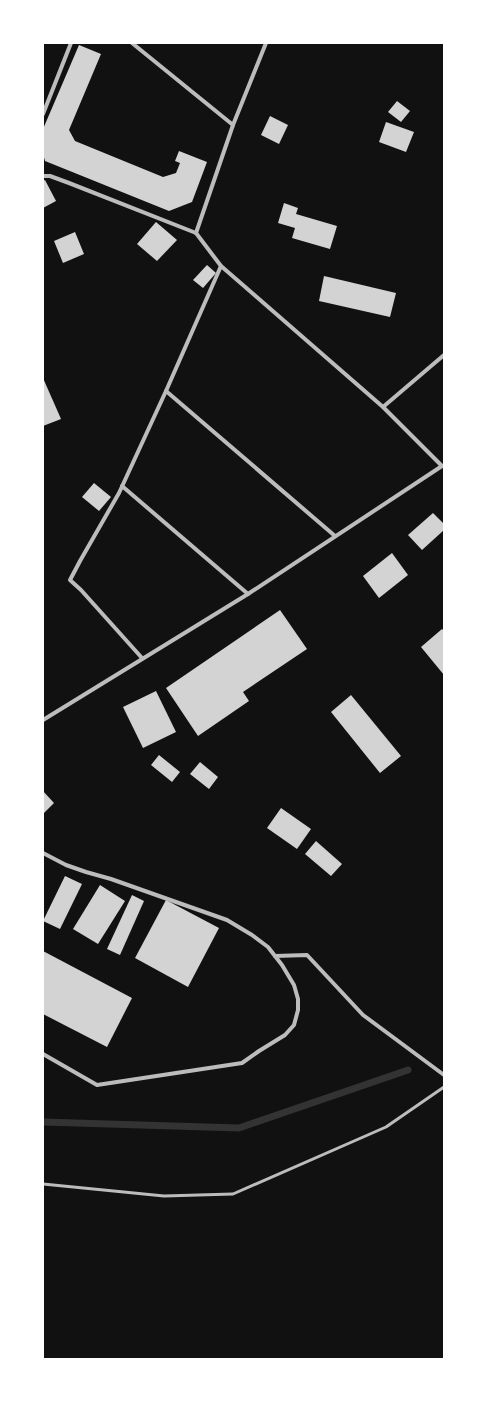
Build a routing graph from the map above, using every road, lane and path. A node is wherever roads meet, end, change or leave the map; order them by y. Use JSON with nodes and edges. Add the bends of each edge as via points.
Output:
{"nodes":[{"id":1,"x":71,"y":43,"type":"edge"},
{"id":2,"x":132,"y":43,"type":"edge"},
{"id":3,"x":266,"y":43,"type":"edge"},
{"id":4,"x":43,"y":114,"type":"edge"},
{"id":5,"x":233,"y":125,"type":"junction"},
{"id":6,"x":43,"y":176,"type":"edge"},
{"id":7,"x":196,"y":233,"type":"junction"},
{"id":8,"x":221,"y":266,"type":"junction"},
{"id":9,"x":444,"y":355,"type":"edge"},
{"id":10,"x":166,"y":391,"type":"junction"},
{"id":11,"x":383,"y":407,"type":"junction"},
{"id":12,"x":443,"y":466,"type":"edge"},
{"id":13,"x":122,"y":486,"type":"junction"},
{"id":14,"x":335,"y":536,"type":"junction"},
{"id":15,"x":248,"y":594,"type":"junction"},
{"id":16,"x":142,"y":658,"type":"junction"},
{"id":17,"x":43,"y":720,"type":"edge"},
{"id":18,"x":43,"y":853,"type":"edge"},
{"id":19,"x":276,"y":956,"type":"junction"},
{"id":20,"x":43,"y":1054,"type":"edge"},
{"id":21,"x":444,"y":1075,"type":"edge"},
{"id":22,"x":444,"y":1087,"type":"edge"},
{"id":23,"x":43,"y":1184,"type":"edge"}],
"edges":[{"from":1,"to":4,"type":"street"},
{"from":2,"to":5,"type":"street"},
{"from":3,"to":5,"type":"street"},
{"from":5,"to":7,"type":"street"},
{"from":6,"to":7,"type":"street","via":[[69,183]]},
{"from":7,"to":8,"type":"street"},
{"from":8,"to":10,"type":"street"},
{"from":8,"to":11,"type":"street"},
{"from":9,"to":11,"type":"street"},
{"from":10,"to":13,"type":"street"},
{"from":10,"to":14,"type":"street"},
{"from":11,"to":12,"type":"street"},
{"from":12,"to":14,"type":"street"},
{"from":13,"to":15,"type":"street"},
{"from":13,"to":16,"type":"street","via":[[70,580]]},
{"from":14,"to":15,"type":"street"},
{"from":15,"to":16,"type":"street"},
{"from":16,"to":17,"type":"street"},
{"from":18,"to":19,"type":"street","via":[[66,865],[227,920],[252,935]]},
{"from":19,"to":20,"type":"street","via":[[294,985],[298,999],[294,1025],[285,1035],[242,1063],[97,1085]]},
{"from":19,"to":21,"type":"street","via":[[307,955],[363,1015]]},
{"from":22,"to":23,"type":"lane","via":[[386,1127],[233,1194],[164,1196]]}]}
